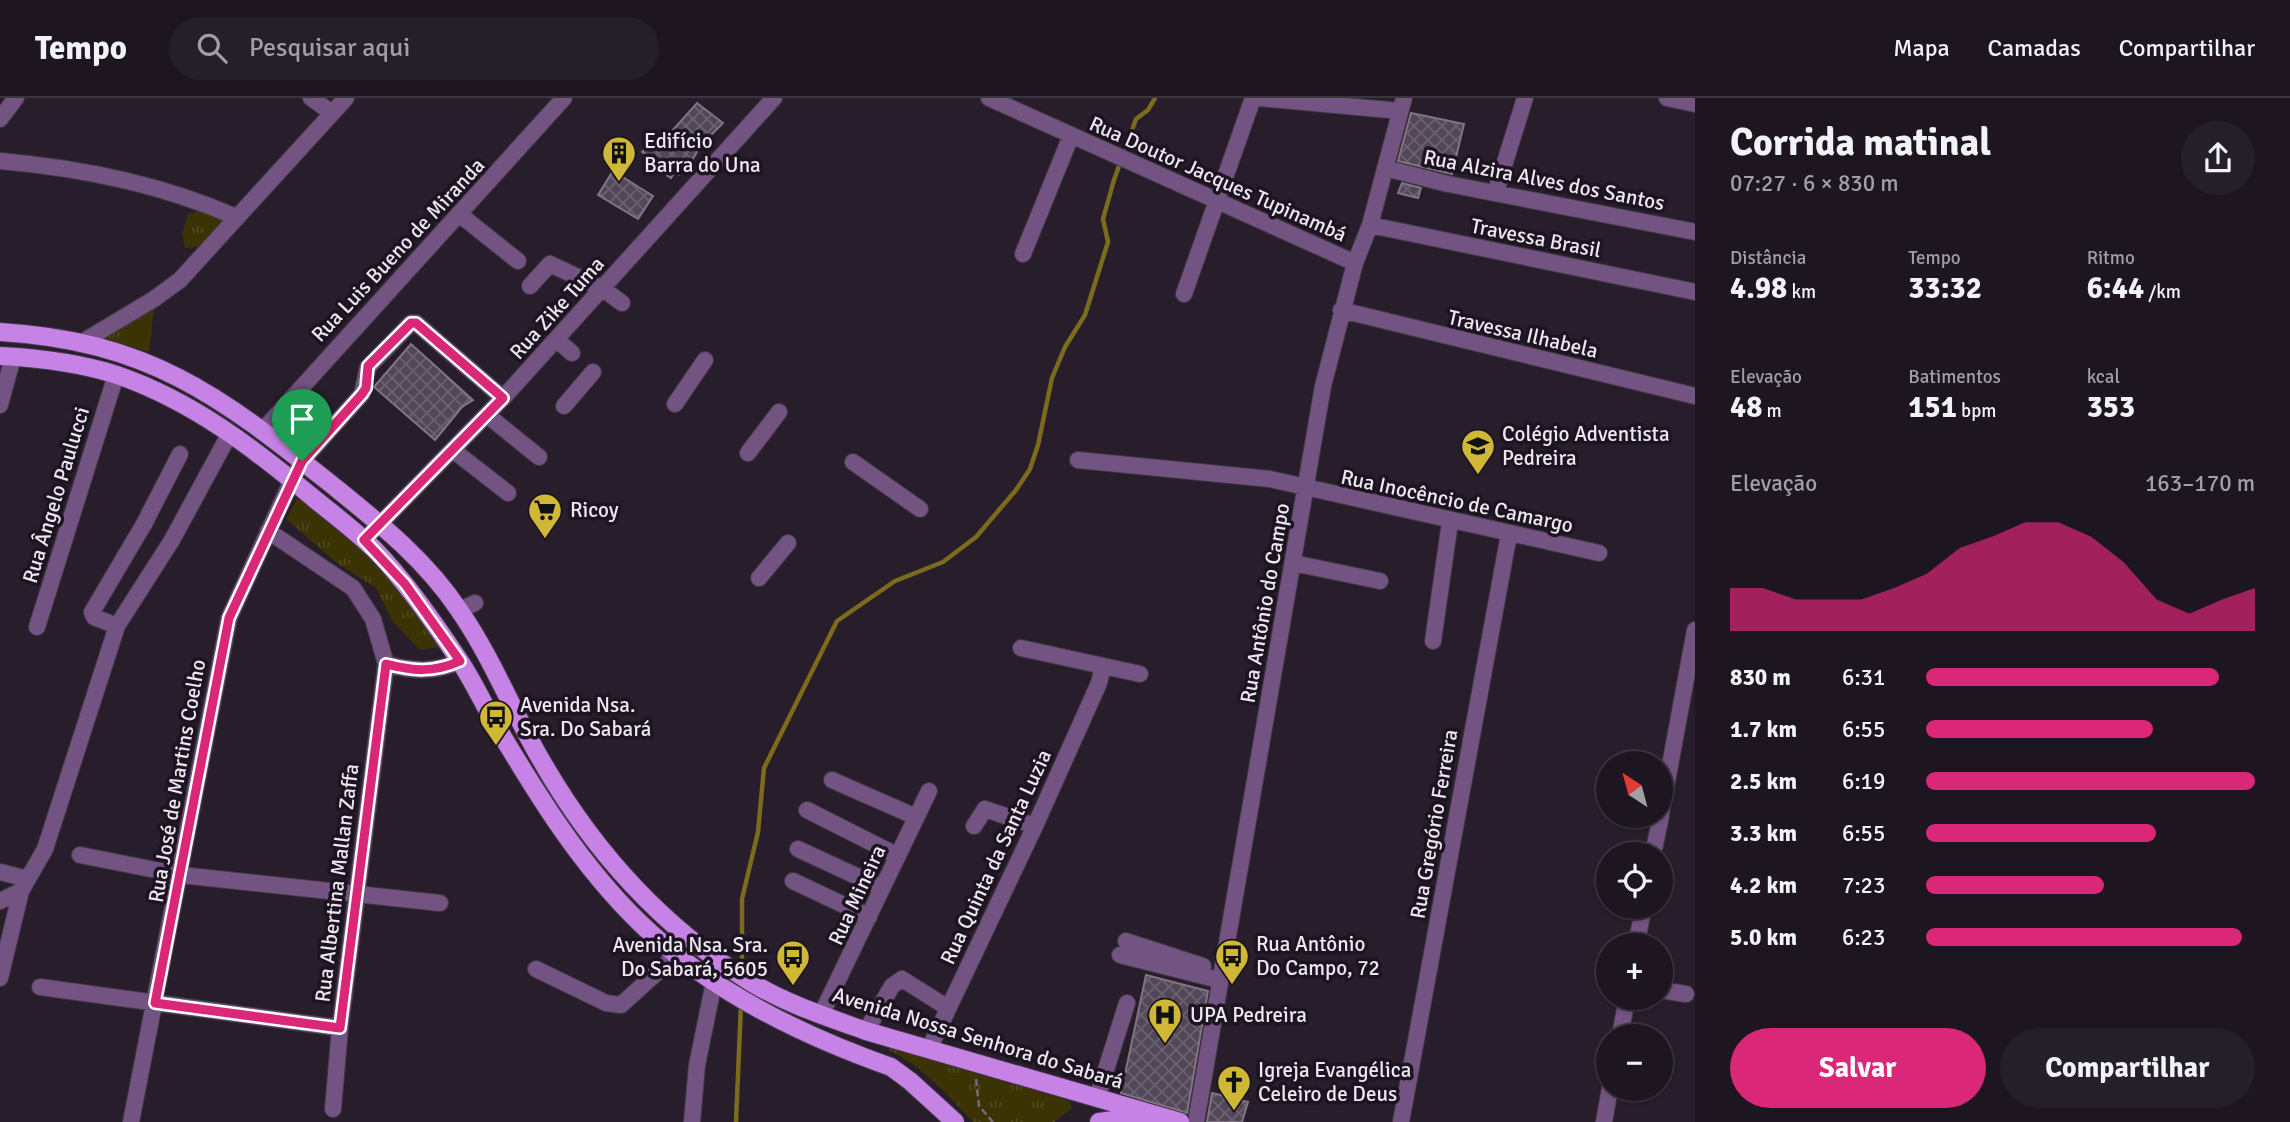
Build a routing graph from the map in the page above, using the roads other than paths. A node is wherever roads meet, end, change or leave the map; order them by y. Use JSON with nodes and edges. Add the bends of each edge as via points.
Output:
{"nodes":[{"id":1,"x":16,"y":98,"type":"edge"},
{"id":2,"x":311,"y":98,"type":"edge"},
{"id":3,"x":346,"y":98,"type":"edge"},
{"id":4,"x":564,"y":98,"type":"edge"},
{"id":5,"x":774,"y":98,"type":"edge"},
{"id":6,"x":989,"y":98,"type":"edge"},
{"id":7,"x":1253,"y":98,"type":"edge"},
{"id":8,"x":1259,"y":98,"type":"edge"},
{"id":9,"x":1525,"y":98,"type":"edge"},
{"id":10,"x":1667,"y":98,"type":"edge"},
{"id":11,"x":1695,"y":104,"type":"edge"},
{"id":12,"x":1402,"y":105,"type":"edge"},
{"id":13,"x":332,"y":113,"type":"junction"},
{"id":14,"x":0,"y":120,"type":"edge"},
{"id":15,"x":1071,"y":136,"type":"junction"},
{"id":16,"x":0,"y":161,"type":"edge"},
{"id":17,"x":1385,"y":168,"type":"junction"},
{"id":18,"x":1496,"y":191,"type":"junction"},
{"id":19,"x":1217,"y":204,"type":"junction"},
{"id":20,"x":459,"y":214,"type":"junction"},
{"id":21,"x":236,"y":217,"type":"junction"},
{"id":22,"x":1370,"y":225,"type":"junction"},
{"id":23,"x":1695,"y":232,"type":"edge"},
{"id":24,"x":1023,"y":254,"type":"dead end"},
{"id":25,"x":519,"y":261,"type":"dead end"},
{"id":26,"x":1354,"y":263,"type":"junction"},
{"id":27,"x":530,"y":286,"type":"dead end"},
{"id":28,"x":603,"y":289,"type":"junction"},
{"id":29,"x":1695,"y":292,"type":"edge"},
{"id":30,"x":1184,"y":294,"type":"dead end"},
{"id":31,"x":622,"y":303,"type":"dead end"},
{"id":32,"x":1342,"y":310,"type":"junction"},
{"id":33,"x":0,"y":332,"type":"edge"},
{"id":34,"x":557,"y":340,"type":"junction"},
{"id":35,"x":84,"y":341,"type":"junction"},
{"id":36,"x":572,"y":353,"type":"dead end"},
{"id":37,"x":7,"y":356,"type":"edge"},
{"id":38,"x":705,"y":360,"type":"dead end"},
{"id":39,"x":593,"y":372,"type":"dead end"},
{"id":40,"x":116,"y":375,"type":"junction"},
{"id":41,"x":1695,"y":396,"type":"edge"},
{"id":42,"x":503,"y":398,"type":"junction"},
{"id":43,"x":675,"y":404,"type":"dead end"},
{"id":44,"x":0,"y":405,"type":"edge"},
{"id":45,"x":564,"y":405,"type":"dead end"},
{"id":46,"x":779,"y":412,"type":"dead end"},
{"id":47,"x":487,"y":415,"type":"junction"},
{"id":48,"x":263,"y":430,"type":"junction"},
{"id":49,"x":230,"y":433,"type":"junction"},
{"id":50,"x":454,"y":451,"type":"junction"},
{"id":51,"x":748,"y":453,"type":"dead end"},
{"id":52,"x":180,"y":454,"type":"dead end"},
{"id":53,"x":539,"y":457,"type":"dead end"},
{"id":54,"x":1079,"y":460,"type":"dead end"},
{"id":55,"x":302,"y":461,"type":"junction"},
{"id":56,"x":853,"y":462,"type":"dead end"},
{"id":57,"x":292,"y":480,"type":"junction"},
{"id":58,"x":1306,"y":488,"type":"junction"},
{"id":59,"x":508,"y":493,"type":"dead end"},
{"id":60,"x":920,"y":509,"type":"dead end"},
{"id":61,"x":1450,"y":522,"type":"junction"},
{"id":62,"x":382,"y":524,"type":"junction"},
{"id":63,"x":268,"y":531,"type":"junction"},
{"id":64,"x":1509,"y":534,"type":"junction"},
{"id":65,"x":364,"y":540,"type":"junction"},
{"id":66,"x":788,"y":543,"type":"dead end"},
{"id":67,"x":1599,"y":553,"type":"dead end"},
{"id":68,"x":1293,"y":563,"type":"junction"},
{"id":69,"x":759,"y":578,"type":"dead end"},
{"id":70,"x":1380,"y":581,"type":"dead end"},
{"id":71,"x":117,"y":626,"type":"junction"},
{"id":72,"x":37,"y":627,"type":"dead end"},
{"id":73,"x":1695,"y":630,"type":"edge"},
{"id":74,"x":1433,"y":640,"type":"dead end"},
{"id":75,"x":1021,"y":648,"type":"dead end"},
{"id":76,"x":460,"y":661,"type":"junction"},
{"id":77,"x":386,"y":664,"type":"junction"},
{"id":78,"x":1103,"y":666,"type":"junction"},
{"id":79,"x":1140,"y":674,"type":"dead end"},
{"id":80,"x":1673,"y":751,"type":"edge"},
{"id":81,"x":832,"y":779,"type":"dead end"},
{"id":82,"x":929,"y":791,"type":"dead end"},
{"id":83,"x":807,"y":810,"type":"dead end"},
{"id":84,"x":916,"y":817,"type":"junction"},
{"id":85,"x":974,"y":826,"type":"dead end"},
{"id":86,"x":1035,"y":826,"type":"junction"},
{"id":87,"x":798,"y":849,"type":"dead end"},
{"id":88,"x":80,"y":855,"type":"dead end"},
{"id":89,"x":898,"y":856,"type":"junction"},
{"id":90,"x":0,"y":873,"type":"edge"},
{"id":91,"x":181,"y":875,"type":"junction"},
{"id":92,"x":793,"y":881,"type":"dead end"},
{"id":93,"x":24,"y":885,"type":"junction"},
{"id":94,"x":882,"y":888,"type":"junction"},
{"id":95,"x":357,"y":897,"type":"junction"},
{"id":96,"x":0,"y":901,"type":"edge"},
{"id":97,"x":440,"y":904,"type":"dead end"},
{"id":98,"x":869,"y":918,"type":"junction"},
{"id":99,"x":1123,"y":948,"type":"dead end"},
{"id":100,"x":676,"y":955,"type":"junction"},
{"id":101,"x":536,"y":969,"type":"dead end"},
{"id":102,"x":1220,"y":975,"type":"junction"},
{"id":103,"x":0,"y":978,"type":"edge"},
{"id":104,"x":714,"y":982,"type":"junction"},
{"id":105,"x":40,"y":987,"type":"dead end"},
{"id":106,"x":1673,"y":991,"type":"edge"},
{"id":107,"x":1686,"y":993,"type":"dead end"},
{"id":108,"x":155,"y":1003,"type":"junction"},
{"id":109,"x":1126,"y":1003,"type":"dead end"},
{"id":110,"x":948,"y":1008,"type":"junction"},
{"id":111,"x":821,"y":1015,"type":"junction"},
{"id":112,"x":340,"y":1028,"type":"junction"},
{"id":113,"x":866,"y":1031,"type":"junction"},
{"id":114,"x":929,"y":1049,"type":"junction"},
{"id":115,"x":1097,"y":1098,"type":"junction"},
{"id":116,"x":932,"y":1099,"type":"junction"},
{"id":117,"x":1608,"y":1101,"type":"edge"},
{"id":118,"x":333,"y":1109,"type":"dead end"},
{"id":119,"x":131,"y":1122,"type":"edge"},
{"id":120,"x":692,"y":1122,"type":"edge"},
{"id":121,"x":942,"y":1122,"type":"edge"},
{"id":122,"x":955,"y":1122,"type":"edge"},
{"id":123,"x":1100,"y":1122,"type":"edge"},
{"id":124,"x":1159,"y":1122,"type":"edge"},
{"id":125,"x":1181,"y":1122,"type":"edge"},
{"id":126,"x":1196,"y":1122,"type":"edge"},
{"id":127,"x":1401,"y":1122,"type":"edge"},
{"id":128,"x":1604,"y":1122,"type":"edge"}],
"edges":[{"from":1,"to":14,"type":"street"},
{"from":2,"to":13,"type":"street"},
{"from":3,"to":13,"type":"street"},
{"from":4,"to":20,"type":"street","name":"Rua Luis Bueno de Miranda"},
{"from":5,"to":28,"type":"street","name":"Rua Zike Tuma"},
{"from":6,"to":15,"type":"street","name":"Rua Doutor Jacques Tupinambá"},
{"from":7,"to":19,"type":"street"},
{"from":8,"to":12,"type":"street"},
{"from":9,"to":18,"type":"street"},
{"from":10,"to":11,"type":"street"},
{"from":12,"to":17,"type":"street","name":"Rua Antônio do Campo"},
{"from":13,"to":21,"type":"street"},
{"from":15,"to":19,"type":"street","name":"Rua Doutor Jacques Tupinambá"},
{"from":15,"to":24,"type":"street"},
{"from":16,"to":21,"type":"street","via":[[118,177]]},
{"from":17,"to":18,"type":"street","name":"Rua Alzira Alves dos Santos"},
{"from":17,"to":22,"type":"street","name":"Rua Antônio do Campo"},
{"from":18,"to":23,"type":"street","name":"Rua Alzira Alves dos Santos"},
{"from":19,"to":26,"type":"street","name":"Rua Doutor Jacques Tupinambá"},
{"from":19,"to":30,"type":"street"},
{"from":20,"to":25,"type":"street"},
{"from":20,"to":48,"type":"street","name":"Rua Luis Bueno de Miranda"},
{"from":21,"to":35,"type":"street","via":[[180,280]]},
{"from":22,"to":26,"type":"street","name":"Rua Antônio do Campo"},
{"from":22,"to":29,"type":"street","name":"Travessa Brasil"},
{"from":26,"to":32,"type":"street","name":"Rua Antônio do Campo"},
{"from":27,"to":28,"type":"street","via":[[550,264]]},
{"from":28,"to":31,"type":"street"},
{"from":28,"to":34,"type":"street","name":"Rua Zike Tuma"},
{"from":32,"to":41,"type":"street","name":"Travessa Ilhabela"},
{"from":32,"to":58,"type":"street","name":"Rua Antônio do Campo","via":[[1323,386]]},
{"from":33,"to":35,"type":"main road","name":"Avenida Nossa Senhora do Sabará"},
{"from":34,"to":36,"type":"street"},
{"from":34,"to":42,"type":"street","name":"Rua Zike Tuma"},
{"from":35,"to":48,"type":"main road","name":"Avenida Nossa Senhora do Sabará","via":[[182,377]]},
{"from":37,"to":40,"type":"main road"},
{"from":37,"to":44,"type":"street"},
{"from":38,"to":43,"type":"street"},
{"from":39,"to":45,"type":"street"},
{"from":40,"to":49,"type":"main road","via":[[162,394]]},
{"from":40,"to":72,"type":"street","name":"Rua Ângelo Paulucci"},
{"from":42,"to":47,"type":"street","name":"Rua Zike Tuma"},
{"from":42,"to":55,"type":"street","name":"Rua José de Martins Coelho","via":[[411,323],[368,366],[362,394]]},
{"from":46,"to":51,"type":"street"},
{"from":47,"to":50,"type":"street","name":"Rua Zike Tuma"},
{"from":47,"to":53,"type":"street"},
{"from":48,"to":55,"type":"main road","name":"Avenida Nossa Senhora do Sabará"},
{"from":49,"to":57,"type":"main road"},
{"from":49,"to":71,"type":"street","via":[[172,540]]},
{"from":50,"to":59,"type":"street"},
{"from":50,"to":62,"type":"street","name":"Rua Zike Tuma"},
{"from":52,"to":71,"type":"street","via":[[92,612]]},
{"from":54,"to":58,"type":"street","name":"Rua Inocêncio de Camargo","via":[[1270,479]]},
{"from":55,"to":57,"type":"street","name":"Rua José de Martins Coelho"},
{"from":55,"to":62,"type":"main road","name":"Avenida Nossa Senhora do Sabará"},
{"from":56,"to":60,"type":"street"},
{"from":57,"to":63,"type":"street","name":"Rua José de Martins Coelho"},
{"from":57,"to":65,"type":"main road"},
{"from":58,"to":61,"type":"street","name":"Rua Inocêncio de Camargo"},
{"from":58,"to":68,"type":"street","name":"Rua Antônio do Campo"},
{"from":61,"to":64,"type":"street","name":"Rua Inocêncio de Camargo"},
{"from":61,"to":74,"type":"street"},
{"from":62,"to":65,"type":"street","name":"Rua Zike Tuma"},
{"from":62,"to":111,"type":"main road","name":"Avenida Nossa Senhora do Sabará","via":[[467,607],[568,804],[627,879],[705,950],[751,982]]},
{"from":63,"to":77,"type":"street","via":[[352,588],[373,619]]},
{"from":63,"to":91,"type":"street","name":"Rua José de Martins Coelho","via":[[229,618]]},
{"from":64,"to":67,"type":"street","name":"Rua Inocêncio de Camargo"},
{"from":64,"to":127,"type":"street","name":"Rua Gregório Ferreira"},
{"from":65,"to":76,"type":"main road","via":[[405,584]]},
{"from":66,"to":69,"type":"street"},
{"from":68,"to":70,"type":"street"},
{"from":68,"to":102,"type":"street","name":"Rua Antônio do Campo"},
{"from":71,"to":93,"type":"street","via":[[45,849]]},
{"from":73,"to":80,"type":"street"},
{"from":75,"to":78,"type":"street"},
{"from":76,"to":77,"type":"street","via":[[417,671]]},
{"from":76,"to":100,"type":"main road","via":[[569,841],[640,923]]},
{"from":77,"to":95,"type":"street","name":"Rua Albertina Mallan Zaffa"},
{"from":78,"to":79,"type":"street"},
{"from":78,"to":86,"type":"street","name":"Rua Quinta da Santa Luzia"},
{"from":81,"to":84,"type":"street"},
{"from":82,"to":84,"type":"street","name":"Rua Mineira"},
{"from":83,"to":89,"type":"street"},
{"from":84,"to":89,"type":"street","name":"Rua Mineira"},
{"from":85,"to":86,"type":"street","via":[[985,809]]},
{"from":86,"to":110,"type":"street","name":"Rua Quinta da Santa Luzia"},
{"from":87,"to":94,"type":"street"},
{"from":88,"to":91,"type":"street"},
{"from":89,"to":94,"type":"street","name":"Rua Mineira"},
{"from":90,"to":93,"type":"street"},
{"from":91,"to":95,"type":"street"},
{"from":91,"to":108,"type":"street","name":"Rua José de Martins Coelho"},
{"from":92,"to":98,"type":"street"},
{"from":93,"to":96,"type":"street"},
{"from":93,"to":103,"type":"street"},
{"from":94,"to":98,"type":"street","name":"Rua Mineira"},
{"from":95,"to":97,"type":"street"},
{"from":95,"to":112,"type":"street","name":"Rua Albertina Mallan Zaffa"},
{"from":98,"to":111,"type":"street","name":"Rua Mineira"},
{"from":99,"to":102,"type":"street"},
{"from":100,"to":101,"type":"street","via":[[621,1005],[606,1003]]},
{"from":100,"to":104,"type":"main road"},
{"from":102,"to":126,"type":"street","name":"Rua Antônio do Campo"},
{"from":104,"to":116,"type":"main road","via":[[759,1011],[891,1067]]},
{"from":104,"to":120,"type":"street","via":[[697,1065]]},
{"from":105,"to":108,"type":"street"},
{"from":106,"to":107,"type":"street"},
{"from":108,"to":112,"type":"street"},
{"from":108,"to":119,"type":"street","name":"Rua José de Martins Coelho"},
{"from":109,"to":115,"type":"street"},
{"from":110,"to":113,"type":"street","via":[[902,979],[892,986]]},
{"from":110,"to":114,"type":"street","name":"Rua Quinta da Santa Luzia"},
{"from":111,"to":113,"type":"main road","name":"Avenida Nossa Senhora do Sabará"},
{"from":112,"to":118,"type":"street","name":"Rua Albertina Mallan Zaffa"},
{"from":113,"to":114,"type":"main road","name":"Avenida Nossa Senhora do Sabará"},
{"from":114,"to":115,"type":"main road","name":"Avenida Nossa Senhora do Sabará"},
{"from":115,"to":125,"type":"main road","name":"Avenida Nossa Senhora do Sabará"},
{"from":116,"to":121,"type":"main road"},
{"from":116,"to":122,"type":"main road"},
{"from":117,"to":128,"type":"street"},
{"from":123,"to":124,"type":"main road","via":[[1129,1118]]}]}
